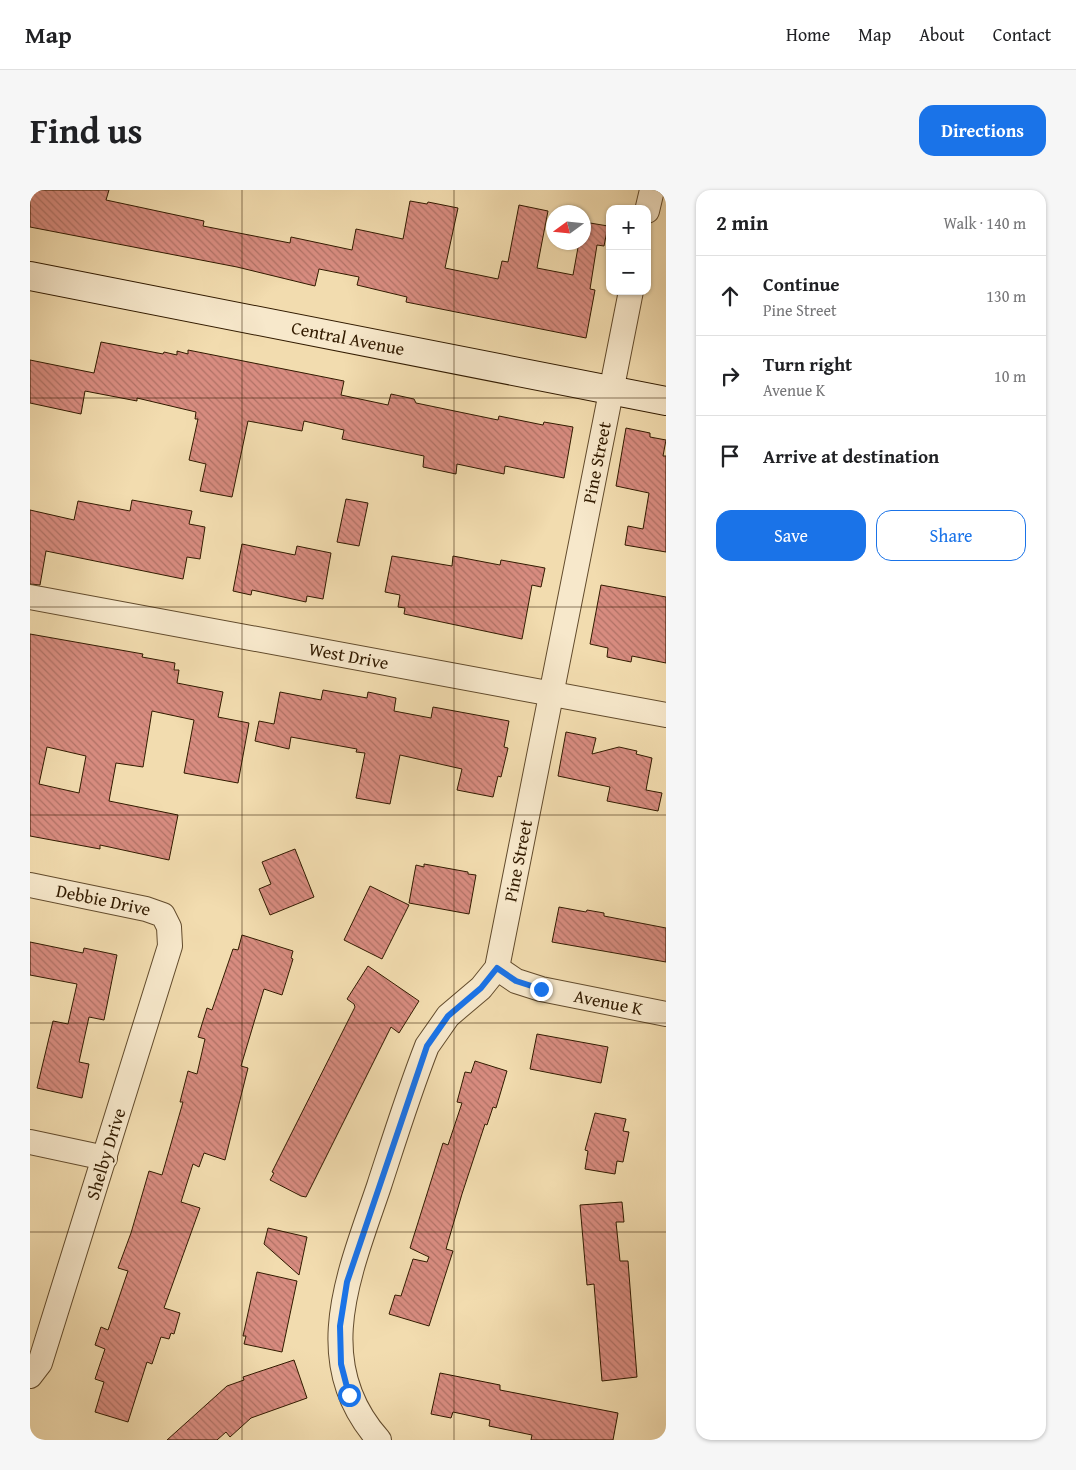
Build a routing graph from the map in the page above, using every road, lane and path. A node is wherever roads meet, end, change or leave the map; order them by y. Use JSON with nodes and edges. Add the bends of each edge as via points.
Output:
{"nodes":[{"id":1,"x":652,"y":190,"type":"edge"},
{"id":2,"x":648,"y":205,"type":"edge"},
{"id":3,"x":30,"y":276,"type":"edge"},
{"id":4,"x":630,"y":295,"type":"edge"},
{"id":5,"x":610,"y":390,"type":"junction"},
{"id":6,"x":666,"y":401,"type":"edge"},
{"id":7,"x":30,"y":596,"type":"edge"},
{"id":8,"x":552,"y":693,"type":"junction"},
{"id":9,"x":666,"y":715,"type":"edge"},
{"id":10,"x":30,"y":885,"type":"edge"},
{"id":11,"x":169,"y":928,"type":"joint"},
{"id":12,"x":497,"y":968,"type":"junction"},
{"id":13,"x":666,"y":1014,"type":"edge"},
{"id":14,"x":30,"y":1142,"type":"edge"},
{"id":15,"x":105,"y":1158,"type":"junction"},
{"id":16,"x":30,"y":1376,"type":"edge"},
{"id":17,"x":379,"y":1440,"type":"edge"}],
"edges":[{"from":1,"to":2,"type":"street"},
{"from":3,"to":5,"type":"street","name":"Central Avenue"},
{"from":4,"to":5,"type":"street","name":"Pine Street"},
{"from":5,"to":6,"type":"street","name":"Central Avenue"},
{"from":5,"to":8,"type":"street","name":"Pine Street"},
{"from":7,"to":8,"type":"street","name":"West Drive"},
{"from":8,"to":9,"type":"street","name":"West Drive"},
{"from":8,"to":12,"type":"street","name":"Pine Street"},
{"from":10,"to":11,"type":"street","name":"Debbie Drive","via":[[146,909],[163,915]]},
{"from":11,"to":15,"type":"street","name":"Shelby Drive","via":[[170,946]]},
{"from":12,"to":13,"type":"street","name":"Avenue K","via":[[516,981],[541,989]]},
{"from":12,"to":17,"type":"street","name":"Pine Street","via":[[481,988],[448,1016],[427,1046],[347,1282],[340,1326],[341,1364],[349,1395],[364,1423]]},
{"from":14,"to":15,"type":"street"},
{"from":15,"to":16,"type":"street","name":"Shelby Drive","via":[[40,1363]]}]}
